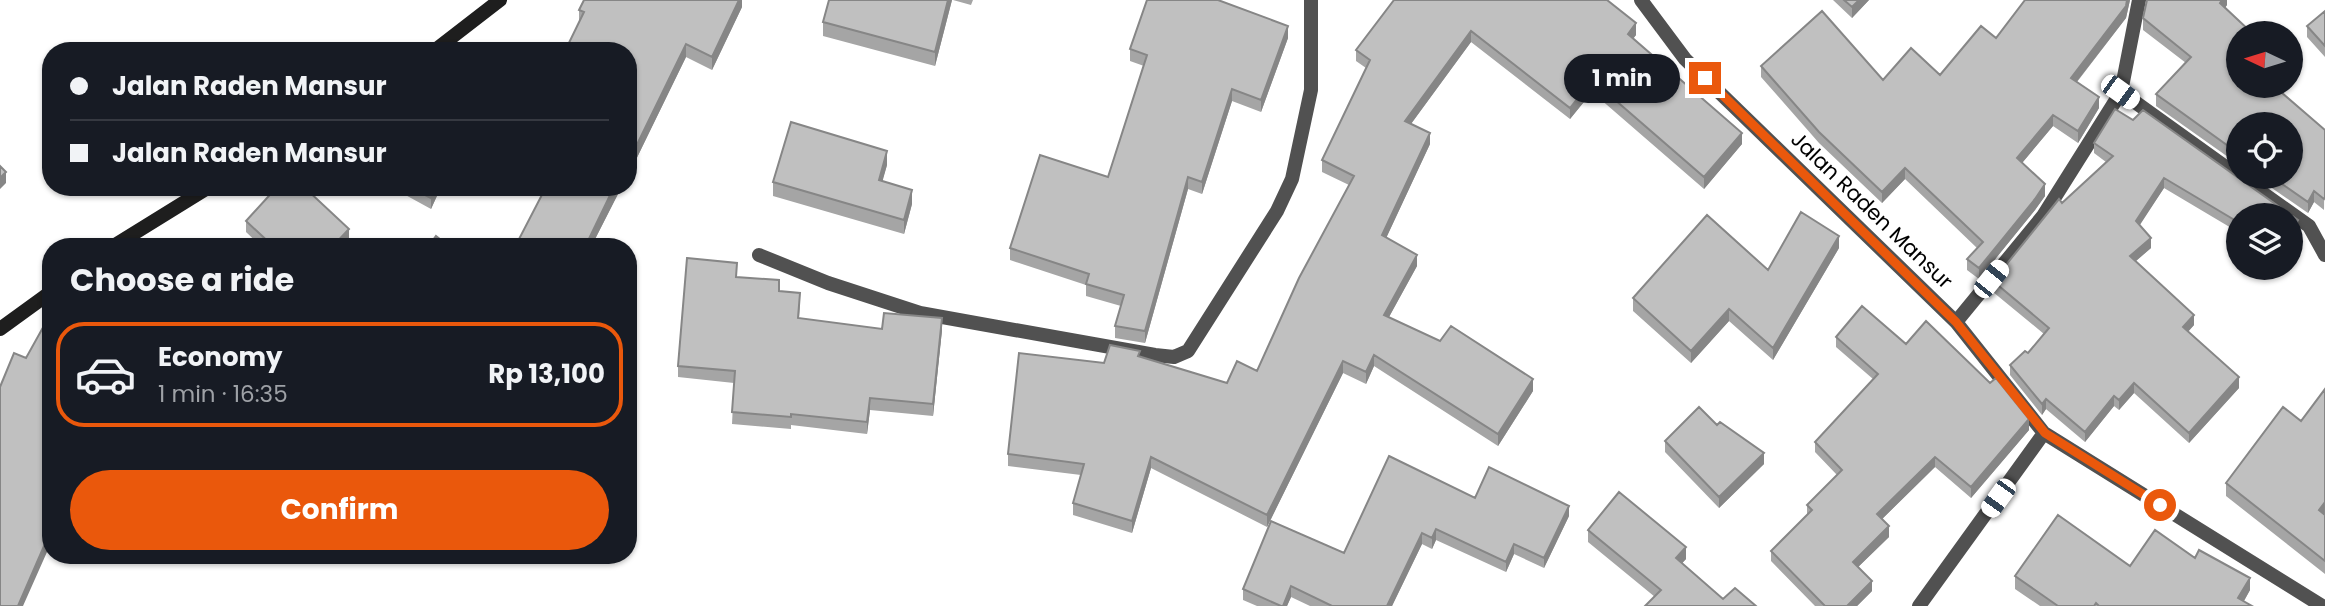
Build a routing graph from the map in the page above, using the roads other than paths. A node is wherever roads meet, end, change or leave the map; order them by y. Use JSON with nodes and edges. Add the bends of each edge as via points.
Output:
{"nodes":[{"id":1,"x":500,"y":0,"type":"edge"},
{"id":2,"x":1311,"y":0,"type":"edge"},
{"id":3,"x":1641,"y":0,"type":"edge"},
{"id":4,"x":2139,"y":0,"type":"edge"},
{"id":5,"x":446,"y":42,"type":"edge"},
{"id":6,"x":2120,"y":92,"type":"junction"},
{"id":7,"x":2226,"y":167,"type":"edge"},
{"id":8,"x":2257,"y":189,"type":"edge"},
{"id":9,"x":194,"y":196,"type":"edge"},
{"id":10,"x":127,"y":238,"type":"edge"},
{"id":11,"x":2325,"y":255,"type":"edge"},
{"id":12,"x":759,"y":256,"type":"dead end"},
{"id":13,"x":42,"y":299,"type":"edge"},
{"id":14,"x":1956,"y":322,"type":"junction"},
{"id":15,"x":0,"y":329,"type":"edge"},
{"id":16,"x":2045,"y":433,"type":"junction"},
{"id":17,"x":1919,"y":606,"type":"edge"},
{"id":18,"x":2322,"y":606,"type":"edge"}],
"edges":[{"from":1,"to":5,"type":"main road"},
{"from":2,"to":12,"type":"street","via":[[1311,90],[1292,179],[1188,351],[1180,356],[920,313]]},
{"from":3,"to":14,"type":"street","name":"Jalan Raden Mansur","via":[[1685,59]]},
{"from":4,"to":6,"type":"street"},
{"from":6,"to":7,"type":"street"},
{"from":6,"to":14,"type":"street","via":[[2042,216]]},
{"from":8,"to":11,"type":"street","via":[[2309,226]]},
{"from":9,"to":10,"type":"main road"},
{"from":13,"to":15,"type":"main road"},
{"from":14,"to":16,"type":"street","name":"Jalan Raden Mansur"},
{"from":16,"to":17,"type":"street"},
{"from":16,"to":18,"type":"street","name":"Jalan Raden Mansur"}]}
